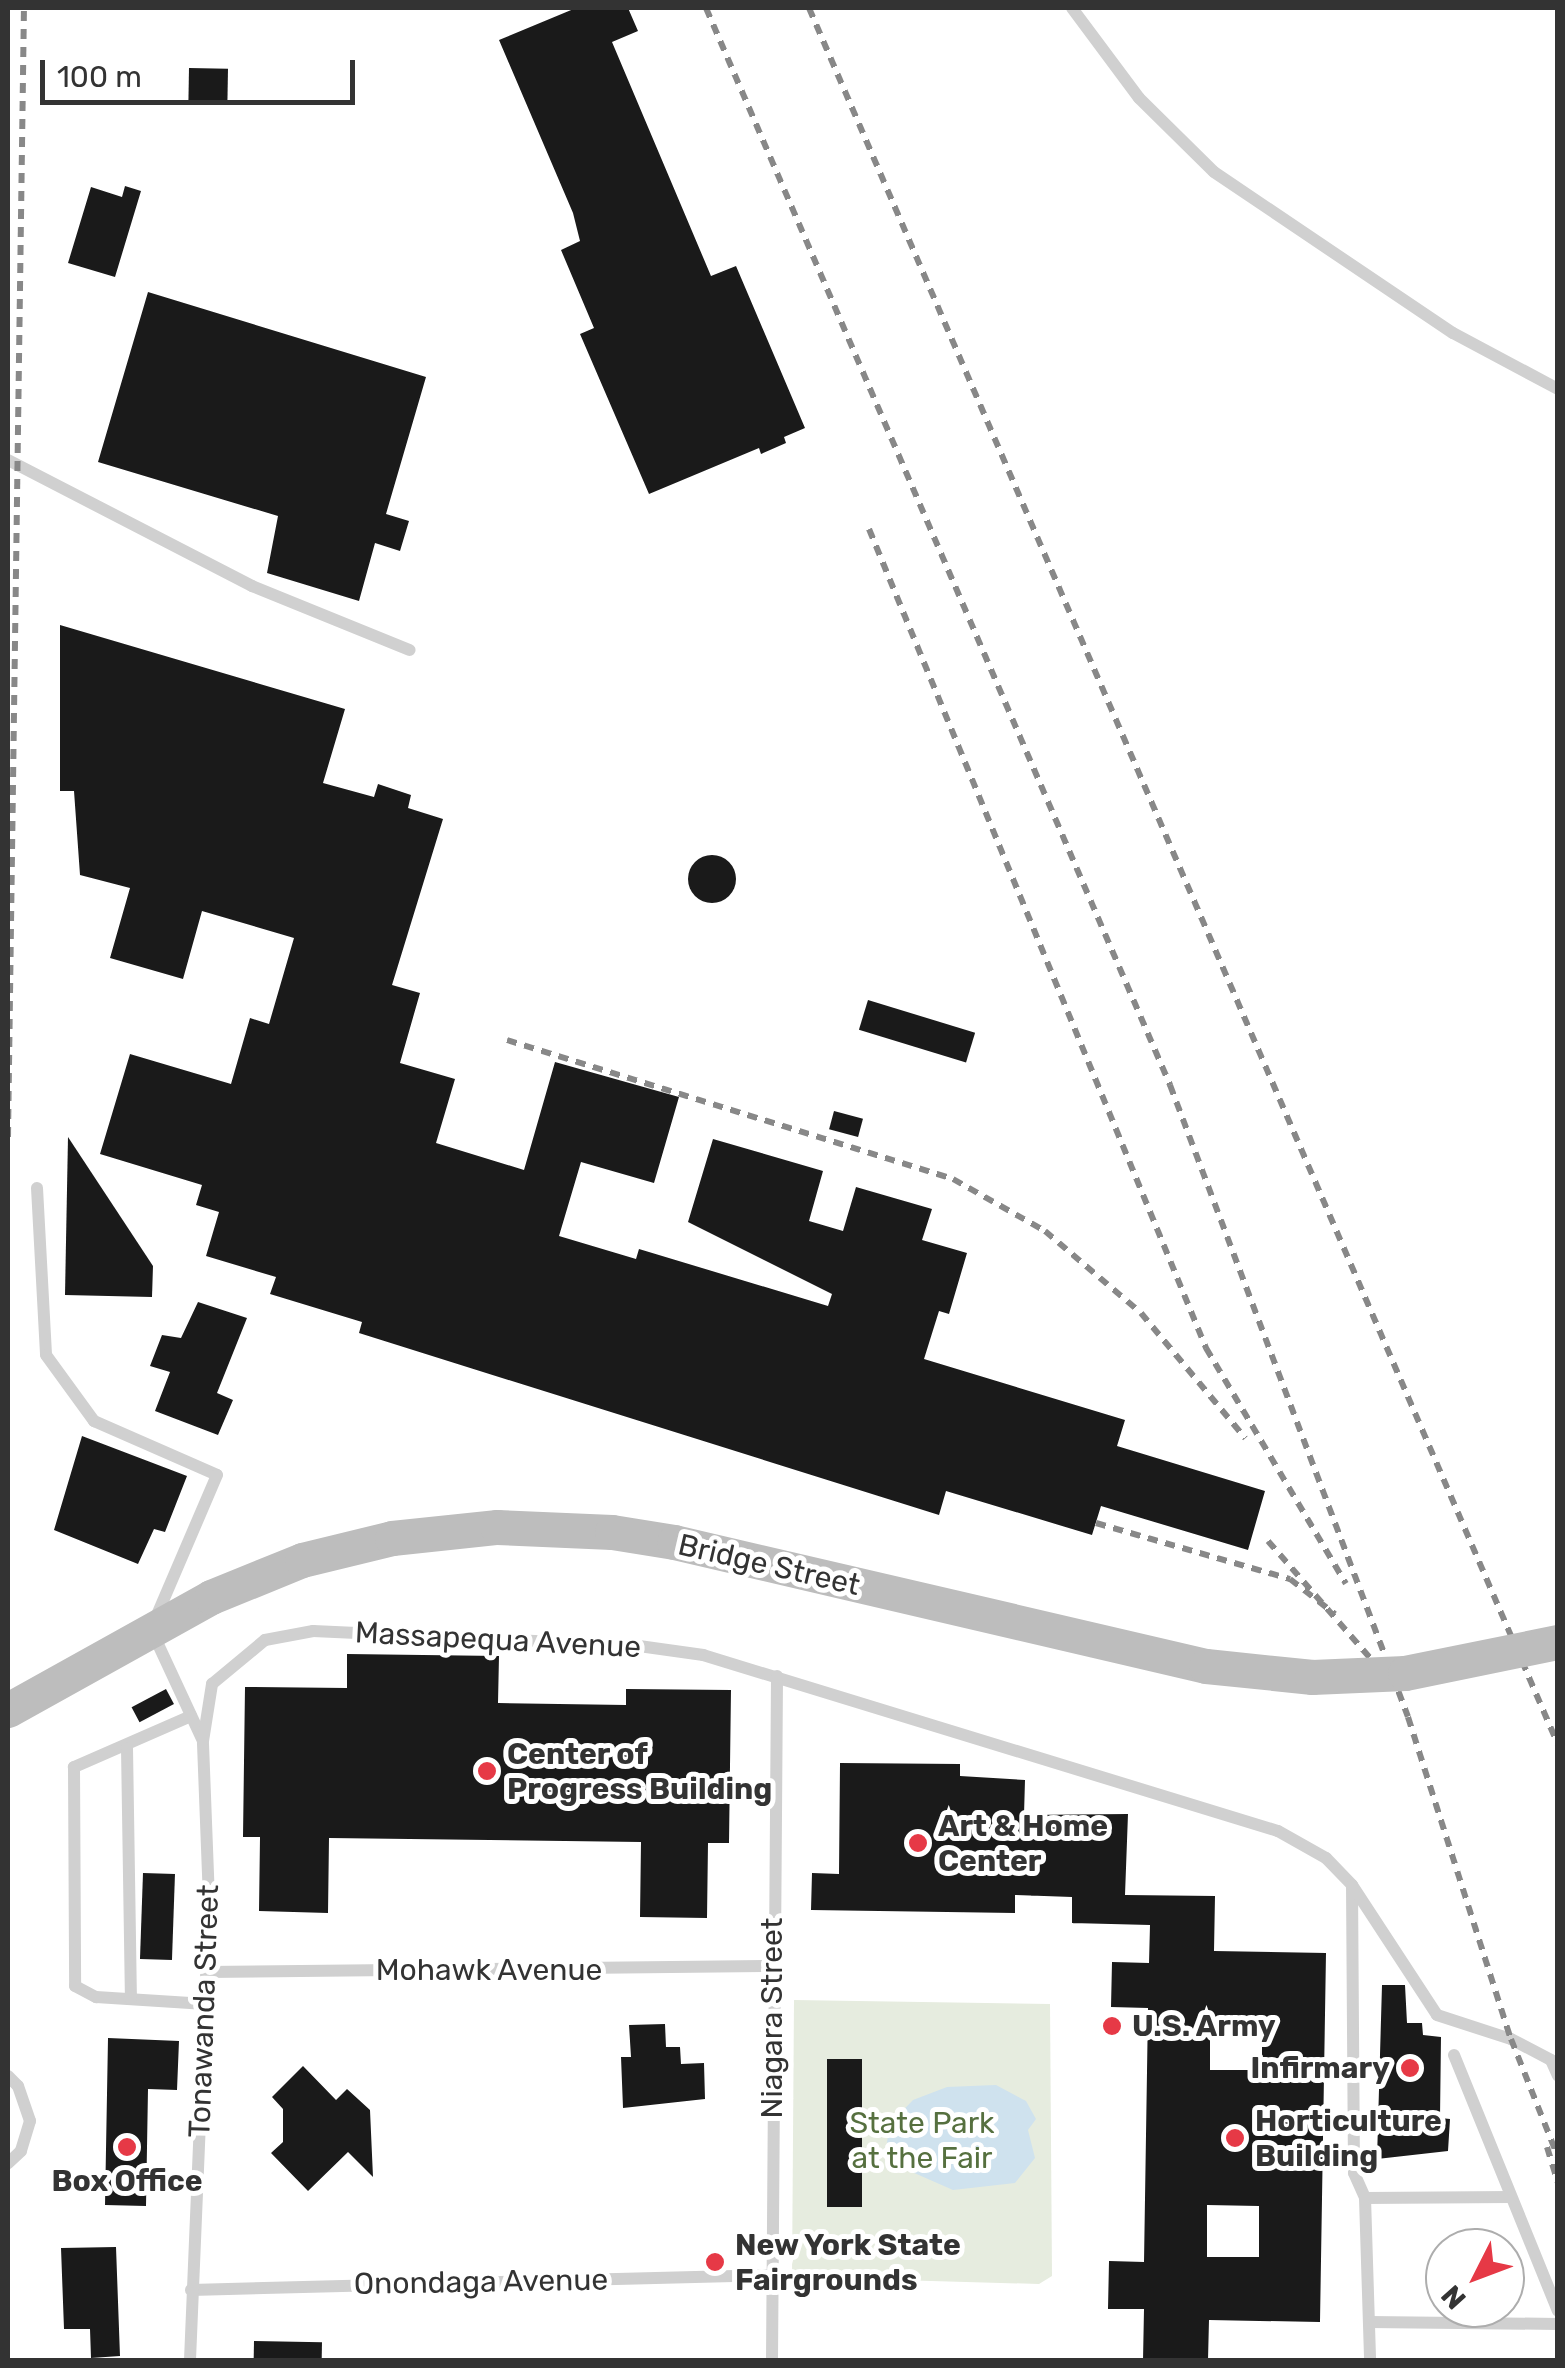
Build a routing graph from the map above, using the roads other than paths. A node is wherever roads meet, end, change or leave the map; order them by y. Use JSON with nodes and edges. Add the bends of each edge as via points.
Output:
{"nodes":[{"id":1,"x":1072,"y":8,"type":"edge"},
{"id":2,"x":1558,"y":389,"type":"edge"},
{"id":3,"x":8,"y":460,"type":"edge"},
{"id":4,"x":410,"y":650,"type":"dead end"},
{"id":5,"x":37,"y":1188,"type":"dead end"},
{"id":6,"x":151,"y":1629,"type":"junction"},
{"id":7,"x":1558,"y":1642,"type":"edge"},
{"id":8,"x":226,"y":1667,"type":"joint"},
{"id":9,"x":777,"y":1676,"type":"junction"},
{"id":10,"x":8,"y":1710,"type":"edge"},
{"id":11,"x":191,"y":1716,"type":"junction"},
{"id":12,"x":203,"y":1742,"type":"junction"},
{"id":13,"x":126,"y":1748,"type":"junction"},
{"id":14,"x":1352,"y":1884,"type":"junction"},
{"id":15,"x":771,"y":1966,"type":"junction"},
{"id":16,"x":207,"y":1972,"type":"junction"},
{"id":17,"x":131,"y":1999,"type":"junction"},
{"id":18,"x":206,"y":2004,"type":"junction"},
{"id":19,"x":1454,"y":2055,"type":"dead end"},
{"id":20,"x":8,"y":2076,"type":"edge"},
{"id":21,"x":1558,"y":2076,"type":"edge"},
{"id":22,"x":8,"y":2163,"type":"edge"},
{"id":23,"x":1512,"y":2197,"type":"junction"},
{"id":24,"x":1365,"y":2198,"type":"junction"},
{"id":25,"x":772,"y":2275,"type":"junction"},
{"id":26,"x":191,"y":2290,"type":"junction"},
{"id":27,"x":1558,"y":2312,"type":"edge"},
{"id":28,"x":1369,"y":2322,"type":"junction"},
{"id":29,"x":1558,"y":2324,"type":"edge"},
{"id":30,"x":190,"y":2360,"type":"edge"},
{"id":31,"x":772,"y":2360,"type":"edge"},
{"id":32,"x":1370,"y":2360,"type":"edge"}],
"edges":[{"from":1,"to":2,"type":"lane","via":[[1139,98],[1214,172],[1452,334]]},
{"from":3,"to":4,"type":"lane","via":[[93,510],[270,594]]},
{"from":5,"to":6,"type":"lane","via":[[46,1355],[94,1420],[218,1475]]},
{"from":6,"to":7,"type":"main road","name":"Bridge Street","bridge":true,"via":[[302,1560],[392,1538],[453,1529],[568,1528],[674,1542],[1206,1666],[1312,1677],[1405,1673]]},
{"from":6,"to":10,"type":"main road","name":"Bridge Street"},
{"from":6,"to":11,"type":"lane"},
{"from":8,"to":9,"type":"lane","name":"Massapequa Avenue","via":[[264,1640],[313,1631],[639,1646]]},
{"from":8,"to":12,"type":"lane","name":"Tonawanda Street","via":[[212,1684]]},
{"from":9,"to":14,"type":"lane","name":"Massapequa Avenue","via":[[1278,1831],[1326,1858]]},
{"from":9,"to":15,"type":"lane","name":"Niagara Street"},
{"from":11,"to":12,"type":"lane"},
{"from":11,"to":13,"type":"lane"},
{"from":12,"to":16,"type":"lane","name":"Tonawanda Street"},
{"from":13,"to":17,"type":"lane"},
{"from":13,"to":17,"type":"lane","via":[[74,1767],[75,1986]]},
{"from":14,"to":21,"type":"lane","name":"Massapequa Avenue","via":[[1437,2015],[1551,2060]]},
{"from":14,"to":24,"type":"lane","via":[[1354,2173]]},
{"from":15,"to":16,"type":"lane","name":"Mohawk Avenue"},
{"from":15,"to":25,"type":"lane","name":"Niagara Street"},
{"from":16,"to":18,"type":"lane","name":"Tonawanda Street"},
{"from":17,"to":18,"type":"lane"},
{"from":18,"to":26,"type":"lane","name":"Tonawanda Street"},
{"from":19,"to":23,"type":"lane"},
{"from":20,"to":22,"type":"lane","via":[[30,2121],[21,2151]]},
{"from":23,"to":24,"type":"lane"},
{"from":23,"to":27,"type":"lane"},
{"from":24,"to":28,"type":"lane"},
{"from":25,"to":26,"type":"lane","name":"Onondaga Avenue"},
{"from":25,"to":31,"type":"lane","name":"Niagara Street"},
{"from":26,"to":30,"type":"lane","name":"Tonawanda Street"},
{"from":28,"to":29,"type":"lane"},
{"from":28,"to":32,"type":"lane"}]}
